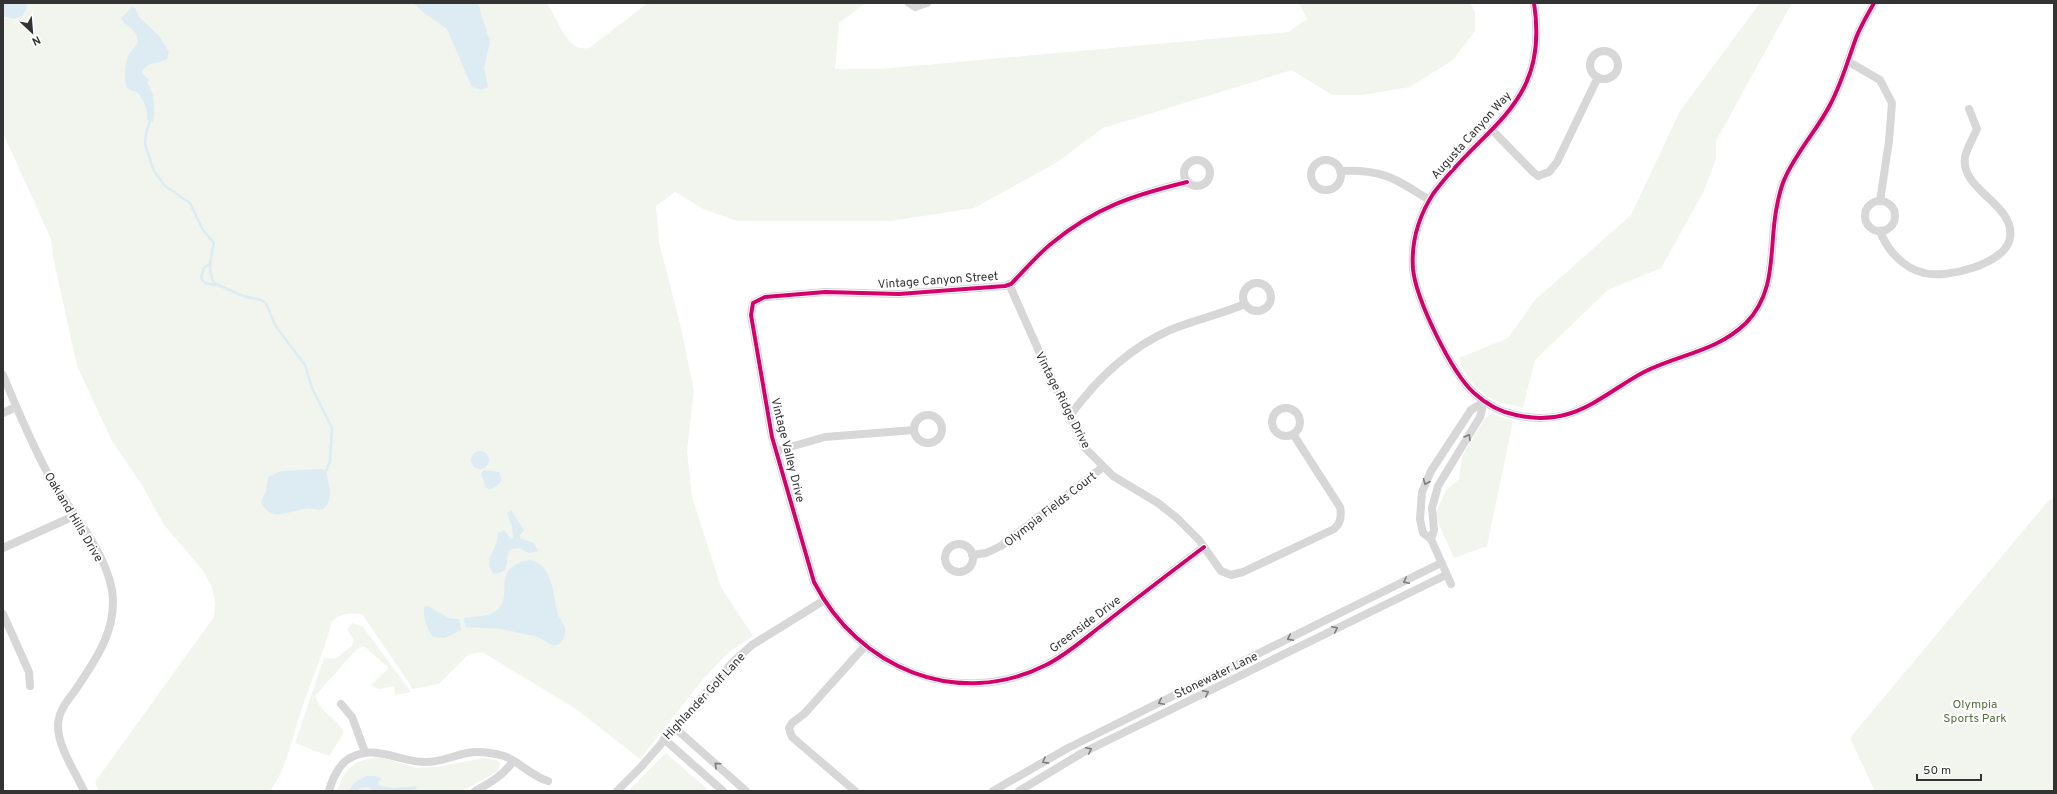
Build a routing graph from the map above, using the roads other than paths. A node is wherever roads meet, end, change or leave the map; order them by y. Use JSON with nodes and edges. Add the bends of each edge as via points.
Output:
{"nodes":[{"id":1,"x":909,"y":3,"type":"edge"},
{"id":2,"x":927,"y":3,"type":"edge"},
{"id":3,"x":1534,"y":3,"type":"edge"},
{"id":4,"x":1874,"y":3,"type":"edge"},
{"id":5,"x":1849,"y":62,"type":"junction"},
{"id":6,"x":1598,"y":77,"type":"dead end"},
{"id":7,"x":1969,"y":109,"type":"dead end"},
{"id":8,"x":1492,"y":130,"type":"junction"},
{"id":9,"x":1340,"y":171,"type":"dead end"},
{"id":10,"x":1187,"y":182,"type":"dead end"},
{"id":11,"x":1429,"y":200,"type":"junction"},
{"id":12,"x":1880,"y":201,"type":"junction"},
{"id":13,"x":1880,"y":231,"type":"junction"},
{"id":14,"x":1009,"y":284,"type":"junction"},
{"id":15,"x":756,"y":301,"type":"joint"},
{"id":16,"x":1245,"y":304,"type":"dead end"},
{"id":17,"x":3,"y":375,"type":"edge"},
{"id":18,"x":1484,"y":402,"type":"junction"},
{"id":19,"x":16,"y":407,"type":"junction"},
{"id":20,"x":3,"y":413,"type":"edge"},
{"id":21,"x":1069,"y":417,"type":"junction"},
{"id":22,"x":914,"y":430,"type":"dead end"},
{"id":23,"x":1293,"y":434,"type":"dead end"},
{"id":24,"x":776,"y":451,"type":"junction"},
{"id":25,"x":1103,"y":468,"type":"junction"},
{"id":26,"x":74,"y":516,"type":"junction"},
{"id":27,"x":1431,"y":539,"type":"junction"},
{"id":28,"x":1204,"y":547,"type":"junction"},
{"id":29,"x":3,"y":548,"type":"edge"},
{"id":30,"x":972,"y":555,"type":"dead end"},
{"id":31,"x":1441,"y":563,"type":"junction"},
{"id":32,"x":1446,"y":575,"type":"junction"},
{"id":33,"x":1451,"y":584,"type":"dead end"},
{"id":34,"x":823,"y":601,"type":"junction"},
{"id":35,"x":3,"y":614,"type":"edge"},
{"id":36,"x":864,"y":646,"type":"junction"},
{"id":37,"x":30,"y":686,"type":"dead end"},
{"id":38,"x":341,"y":704,"type":"dead end"},
{"id":39,"x":675,"y":728,"type":"junction"},
{"id":40,"x":664,"y":740,"type":"junction"},
{"id":41,"x":366,"y":752,"type":"junction"},
{"id":42,"x":514,"y":761,"type":"junction"},
{"id":43,"x":548,"y":781,"type":"dead end"},
{"id":44,"x":84,"y":791,"type":"edge"},
{"id":45,"x":329,"y":791,"type":"edge"},
{"id":46,"x":475,"y":791,"type":"edge"},
{"id":47,"x":617,"y":791,"type":"edge"},
{"id":48,"x":723,"y":791,"type":"edge"},
{"id":49,"x":746,"y":791,"type":"edge"},
{"id":50,"x":855,"y":791,"type":"edge"},
{"id":51,"x":993,"y":791,"type":"edge"},
{"id":52,"x":1019,"y":791,"type":"edge"}],
"edges":[{"from":1,"to":2,"type":"street","via":[[915,7]]},
{"from":3,"to":8,"type":"street","name":"Augusta Canyon Way","via":[[1537,40],[1531,70],[1516,101]]},
{"from":4,"to":5,"type":"street","name":"Augusta Canyon Way","via":[[1856,37]]},
{"from":5,"to":12,"type":"street","via":[[1880,80],[1892,103]]},
{"from":5,"to":18,"type":"street","name":"Augusta Canyon Way","via":[[1829,108],[1792,164],[1782,186],[1775,219],[1772,267],[1768,283],[1757,308],[1742,326],[1716,344],[1653,368],[1569,414],[1547,418],[1526,417],[1501,411]]},
{"from":6,"to":8,"type":"street","via":[[1557,162],[1549,172],[1538,176]]},
{"from":7,"to":13,"type":"street","via":[[1977,129],[1965,157],[1966,172],[2003,215],[2010,230],[2008,247],[1992,259],[1967,270],[1925,274],[1914,270],[1892,253]]},
{"from":8,"to":11,"type":"street","name":"Augusta Canyon Way","via":[[1440,184]]},
{"from":9,"to":11,"type":"street","via":[[1363,170],[1384,174]]},
{"from":10,"to":14,"type":"street","name":"Vintage Canyon Street","via":[[1132,196],[1096,212],[1052,243]]},
{"from":11,"to":18,"type":"street","name":"Augusta Canyon Way","via":[[1414,240],[1415,282],[1422,304],[1454,369]]},
{"from":12,"to":13,"type":"street","via":[[1892,207],[1895,216],[1892,225]]},
{"from":12,"to":13,"type":"street","via":[[1871,204],[1865,216],[1868,225]]},
{"from":14,"to":15,"type":"street","name":"Vintage Canyon Street","via":[[898,294],[825,292],[765,297]]},
{"from":14,"to":21,"type":"street","name":"Vintage Ridge Drive"},
{"from":15,"to":24,"type":"street","name":"Vintage Valley Drive","via":[[751,309],[751,315],[765,404]]},
{"from":16,"to":21,"type":"street","via":[[1169,331],[1138,349],[1107,372]]},
{"from":17,"to":19,"type":"street","name":"Oakland Hills Drive"},
{"from":27,"to":18,"type":"street","one_way":true,"via":[[1434,530],[1432,508],[1436,490],[1480,417]]},
{"from":18,"to":27,"type":"street","one_way":true,"via":[[1471,410],[1426,480],[1422,492],[1420,519],[1424,533]]},
{"from":19,"to":20,"type":"street"},
{"from":19,"to":26,"type":"street","name":"Oakland Hills Drive","via":[[48,473]]},
{"from":21,"to":25,"type":"street","name":"Vintage Ridge Drive","via":[[1085,448]]},
{"from":22,"to":24,"type":"street","via":[[825,437]]},
{"from":23,"to":28,"type":"street","name":"Vintage Ridge Drive","via":[[1337,501],[1341,516],[1338,525],[1247,571],[1230,575],[1221,571]]},
{"from":24,"to":34,"type":"street","name":"Vintage Valley Drive","via":[[806,559]]},
{"from":25,"to":28,"type":"street","name":"Vintage Ridge Drive","via":[[1158,503],[1187,527]]},
{"from":25,"to":30,"type":"street","name":"Olympia Fields Court","via":[[1001,546]]},
{"from":26,"to":29,"type":"street"},
{"from":26,"to":44,"type":"street","name":"Oakland Hills Drive","via":[[104,566],[112,590],[113,608],[104,646],[67,701],[58,723],[63,746]]},
{"from":27,"to":31,"type":"street"},
{"from":28,"to":36,"type":"street","name":"Greenside Drive","via":[[1060,657],[1033,671],[1010,678],[968,683],[930,678],[888,662]]},
{"from":31,"to":32,"type":"street"},
{"from":31,"to":51,"type":"street","name":"Stonewater Lane","one_way":true,"via":[[1068,748]]},
{"from":32,"to":33,"type":"street"},
{"from":52,"to":32,"type":"street","name":"Stonewater Lane","one_way":true,"via":[[1082,754]]},
{"from":34,"to":36,"type":"street","name":"Greenside Drive","via":[[839,622]]},
{"from":34,"to":39,"type":"street","name":"Highlander Golf Lane","via":[[758,641],[734,660]]},
{"from":35,"to":37,"type":"street","via":[[29,672]]},
{"from":36,"to":50,"type":"street","via":[[789,728],[792,737]]},
{"from":38,"to":41,"type":"street","via":[[352,717]]},
{"from":39,"to":40,"type":"street","name":"Highlander Golf Lane"},
{"from":49,"to":39,"type":"street","one_way":true},
{"from":40,"to":47,"type":"street","name":"Highlander Golf Lane"},
{"from":40,"to":48,"type":"street"},
{"from":41,"to":42,"type":"street","via":[[423,762],[441,761],[468,753],[493,754]]},
{"from":41,"to":45,"type":"street","via":[[351,757],[344,763],[332,781]]},
{"from":42,"to":43,"type":"street","via":[[534,776]]},
{"from":42,"to":46,"type":"street","via":[[507,771]]}]}
